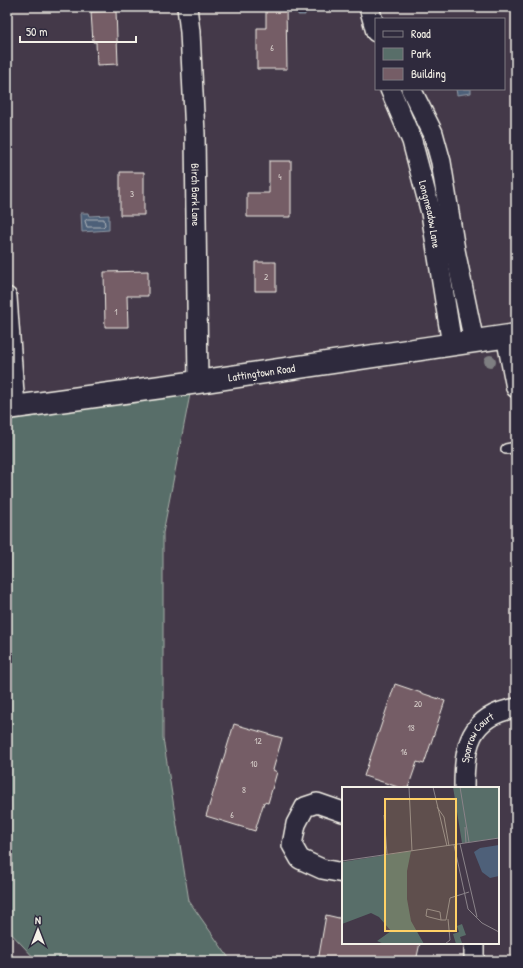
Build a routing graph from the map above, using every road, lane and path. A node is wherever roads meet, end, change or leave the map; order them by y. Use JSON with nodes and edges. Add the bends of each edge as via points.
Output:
{"nodes":[{"id":1,"x":187,"y":7,"type":"edge"},
{"id":2,"x":369,"y":7,"type":"edge"},
{"id":3,"x":375,"y":30,"type":"edge"},
{"id":4,"x":390,"y":90,"type":"edge"},
{"id":5,"x":411,"y":90,"type":"edge"},
{"id":6,"x":7,"y":297,"type":"edge"},
{"id":7,"x":511,"y":336,"type":"edge"},
{"id":8,"x":474,"y":342,"type":"junction"},
{"id":9,"x":452,"y":345,"type":"junction"},
{"id":10,"x":198,"y":382,"type":"junction"},
{"id":11,"x":516,"y":388,"type":"edge"},
{"id":12,"x":11,"y":408,"type":"edge"},
{"id":13,"x":516,"y":447,"type":"edge"},
{"id":14,"x":506,"y":449,"type":"dead end"},
{"id":15,"x":516,"y":708,"type":"edge"},
{"id":16,"x":464,"y":787,"type":"edge"},
{"id":17,"x":342,"y":812,"type":"edge"},
{"id":18,"x":342,"y":873,"type":"edge"},
{"id":19,"x":474,"y":944,"type":"edge"},
{"id":20,"x":474,"y":961,"type":"edge"}],
"edges":[{"from":1,"to":10,"type":"street","name":"Birch Bark Lane","via":[[194,134]]},
{"from":2,"to":3,"type":"street"},
{"from":4,"to":9,"type":"street","name":"Longmeadow Lane","via":[[412,142],[431,213]]},
{"from":5,"to":8,"type":"street","name":"Longmeadow Lane","via":[[433,133],[441,162],[455,250]]},
{"from":6,"to":12,"type":"street"},
{"from":7,"to":8,"type":"street","name":"Lattingtown Road"},
{"from":7,"to":11,"type":"street"},
{"from":8,"to":9,"type":"street","name":"Lattingtown Road"},
{"from":9,"to":10,"type":"street","name":"Lattingtown Road"},
{"from":10,"to":12,"type":"street","name":"Lattingtown Road"},
{"from":13,"to":14,"type":"lane"},
{"from":15,"to":16,"type":"street","name":"Sparrow Court","via":[[498,712],[475,730],[466,750]]},
{"from":17,"to":18,"type":"street","via":[[318,803],[305,807],[296,824],[292,845],[300,859],[322,869]]},
{"from":19,"to":20,"type":"street"}]}
